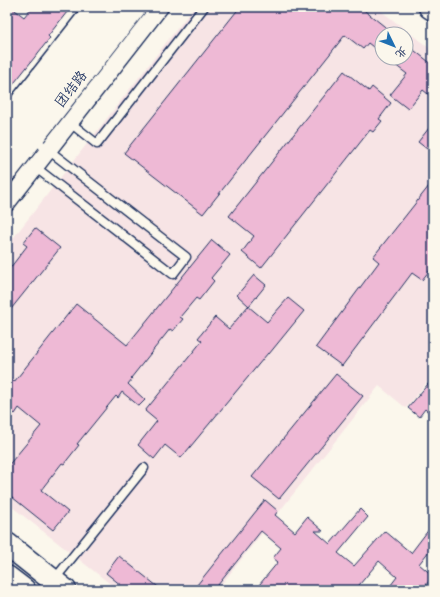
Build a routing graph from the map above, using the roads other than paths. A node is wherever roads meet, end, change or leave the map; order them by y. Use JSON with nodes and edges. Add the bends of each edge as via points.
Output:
{"nodes":[{"id":1,"x":93,"y":7,"type":"edge"},
{"id":2,"x":112,"y":7,"type":"edge"},
{"id":3,"x":135,"y":7,"type":"edge"},
{"id":4,"x":160,"y":7,"type":"edge"},
{"id":5,"x":204,"y":7,"type":"edge"},
{"id":6,"x":430,"y":7,"type":"edge"},
{"id":7,"x":433,"y":10,"type":"edge"},
{"id":8,"x":7,"y":116,"type":"edge"},
{"id":9,"x":62,"y":116,"type":"junction"},
{"id":10,"x":7,"y":142,"type":"edge"},
{"id":11,"x":40,"y":144,"type":"junction"},
{"id":12,"x":35,"y":167,"type":"junction"},
{"id":13,"x":7,"y":170,"type":"edge"},
{"id":14,"x":7,"y":203,"type":"edge"},
{"id":15,"x":144,"y":468,"type":"dead end"},
{"id":16,"x":7,"y":544,"type":"edge"},
{"id":17,"x":7,"y":577,"type":"edge"},
{"id":18,"x":59,"y":586,"type":"edge"},
{"id":19,"x":24,"y":590,"type":"edge"}],
"edges":[{"from":1,"to":8,"type":"street"},
{"from":2,"to":10,"type":"main road","name":"团结路"},
{"from":3,"to":9,"type":"main road","name":"团结路"},
{"from":4,"to":9,"type":"street"},
{"from":5,"to":9,"type":"lane","via":[[98,144]]},
{"from":6,"to":7,"type":"main road"},
{"from":9,"to":11,"type":"main road","name":"团结路"},
{"from":11,"to":12,"type":"street"},
{"from":11,"to":12,"type":"lane","via":[[186,257],[173,274]]},
{"from":11,"to":13,"type":"main road","name":"团结路"},
{"from":12,"to":14,"type":"street"},
{"from":15,"to":18,"type":"lane"},
{"from":16,"to":18,"type":"main road"},
{"from":17,"to":19,"type":"main road"}]}
